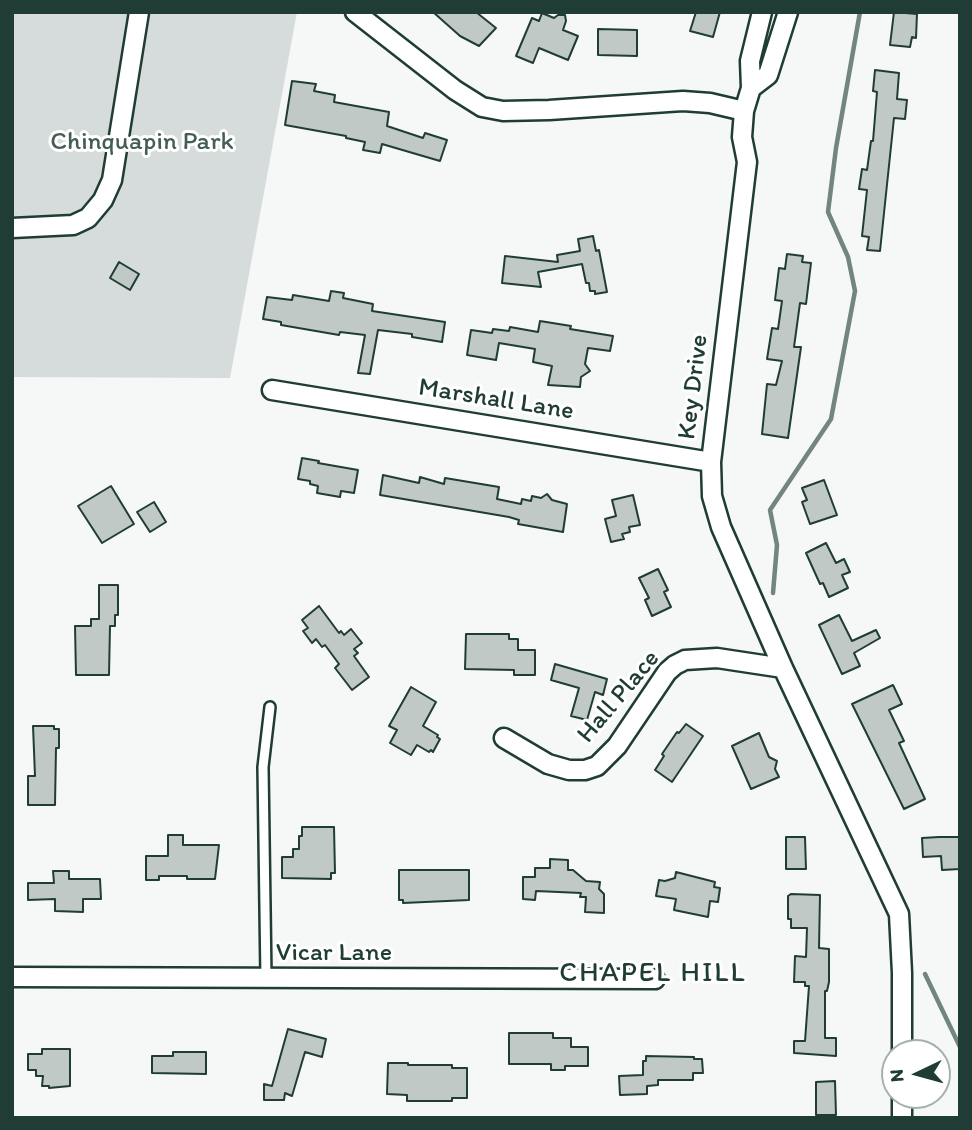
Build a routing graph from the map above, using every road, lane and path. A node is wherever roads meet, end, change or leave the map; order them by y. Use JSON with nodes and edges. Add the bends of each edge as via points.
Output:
{"nodes":[{"id":1,"x":139,"y":12,"type":"edge"},
{"id":2,"x":762,"y":12,"type":"edge"},
{"id":3,"x":789,"y":12,"type":"edge"},
{"id":4,"x":358,"y":13,"type":"edge"},
{"id":5,"x":751,"y":88,"type":"junction"},
{"id":6,"x":744,"y":111,"type":"junction"},
{"id":7,"x":12,"y":228,"type":"edge"},
{"id":8,"x":272,"y":390,"type":"dead end"},
{"id":9,"x":711,"y":462,"type":"junction"},
{"id":10,"x":783,"y":668,"type":"junction"},
{"id":11,"x":270,"y":707,"type":"dead end"},
{"id":12,"x":504,"y":738,"type":"dead end"},
{"id":13,"x":12,"y":977,"type":"edge"},
{"id":14,"x":266,"y":979,"type":"junction"},
{"id":15,"x":655,"y":979,"type":"dead end"},
{"id":16,"x":902,"y":1039,"type":"edge"}],
"edges":[{"from":1,"to":7,"type":"street","via":[[112,180],[103,200],[88,218],[73,225]]},
{"from":2,"to":5,"type":"street","via":[[750,61]]},
{"from":3,"to":5,"type":"street","via":[[768,75]]},
{"from":4,"to":6,"type":"street","via":[[482,107],[570,110],[683,101]]},
{"from":5,"to":6,"type":"street","name":"Key Drive"},
{"from":6,"to":9,"type":"street","name":"Key Drive","via":[[742,137],[747,162]]},
{"from":8,"to":9,"type":"street","name":"Marshall Lane"},
{"from":9,"to":10,"type":"street","name":"Key Drive","via":[[712,496],[721,527]]},
{"from":10,"to":12,"type":"street","name":"Hall Place","via":[[717,658],[675,665],[617,746],[585,771],[548,764]]},
{"from":10,"to":16,"type":"street","name":"Key Drive","via":[[898,914]]},
{"from":11,"to":14,"type":"lane","via":[[263,767]]},
{"from":13,"to":14,"type":"street","name":"Vicar Lane"},
{"from":14,"to":15,"type":"street","name":"Vicar Lane"}]}
